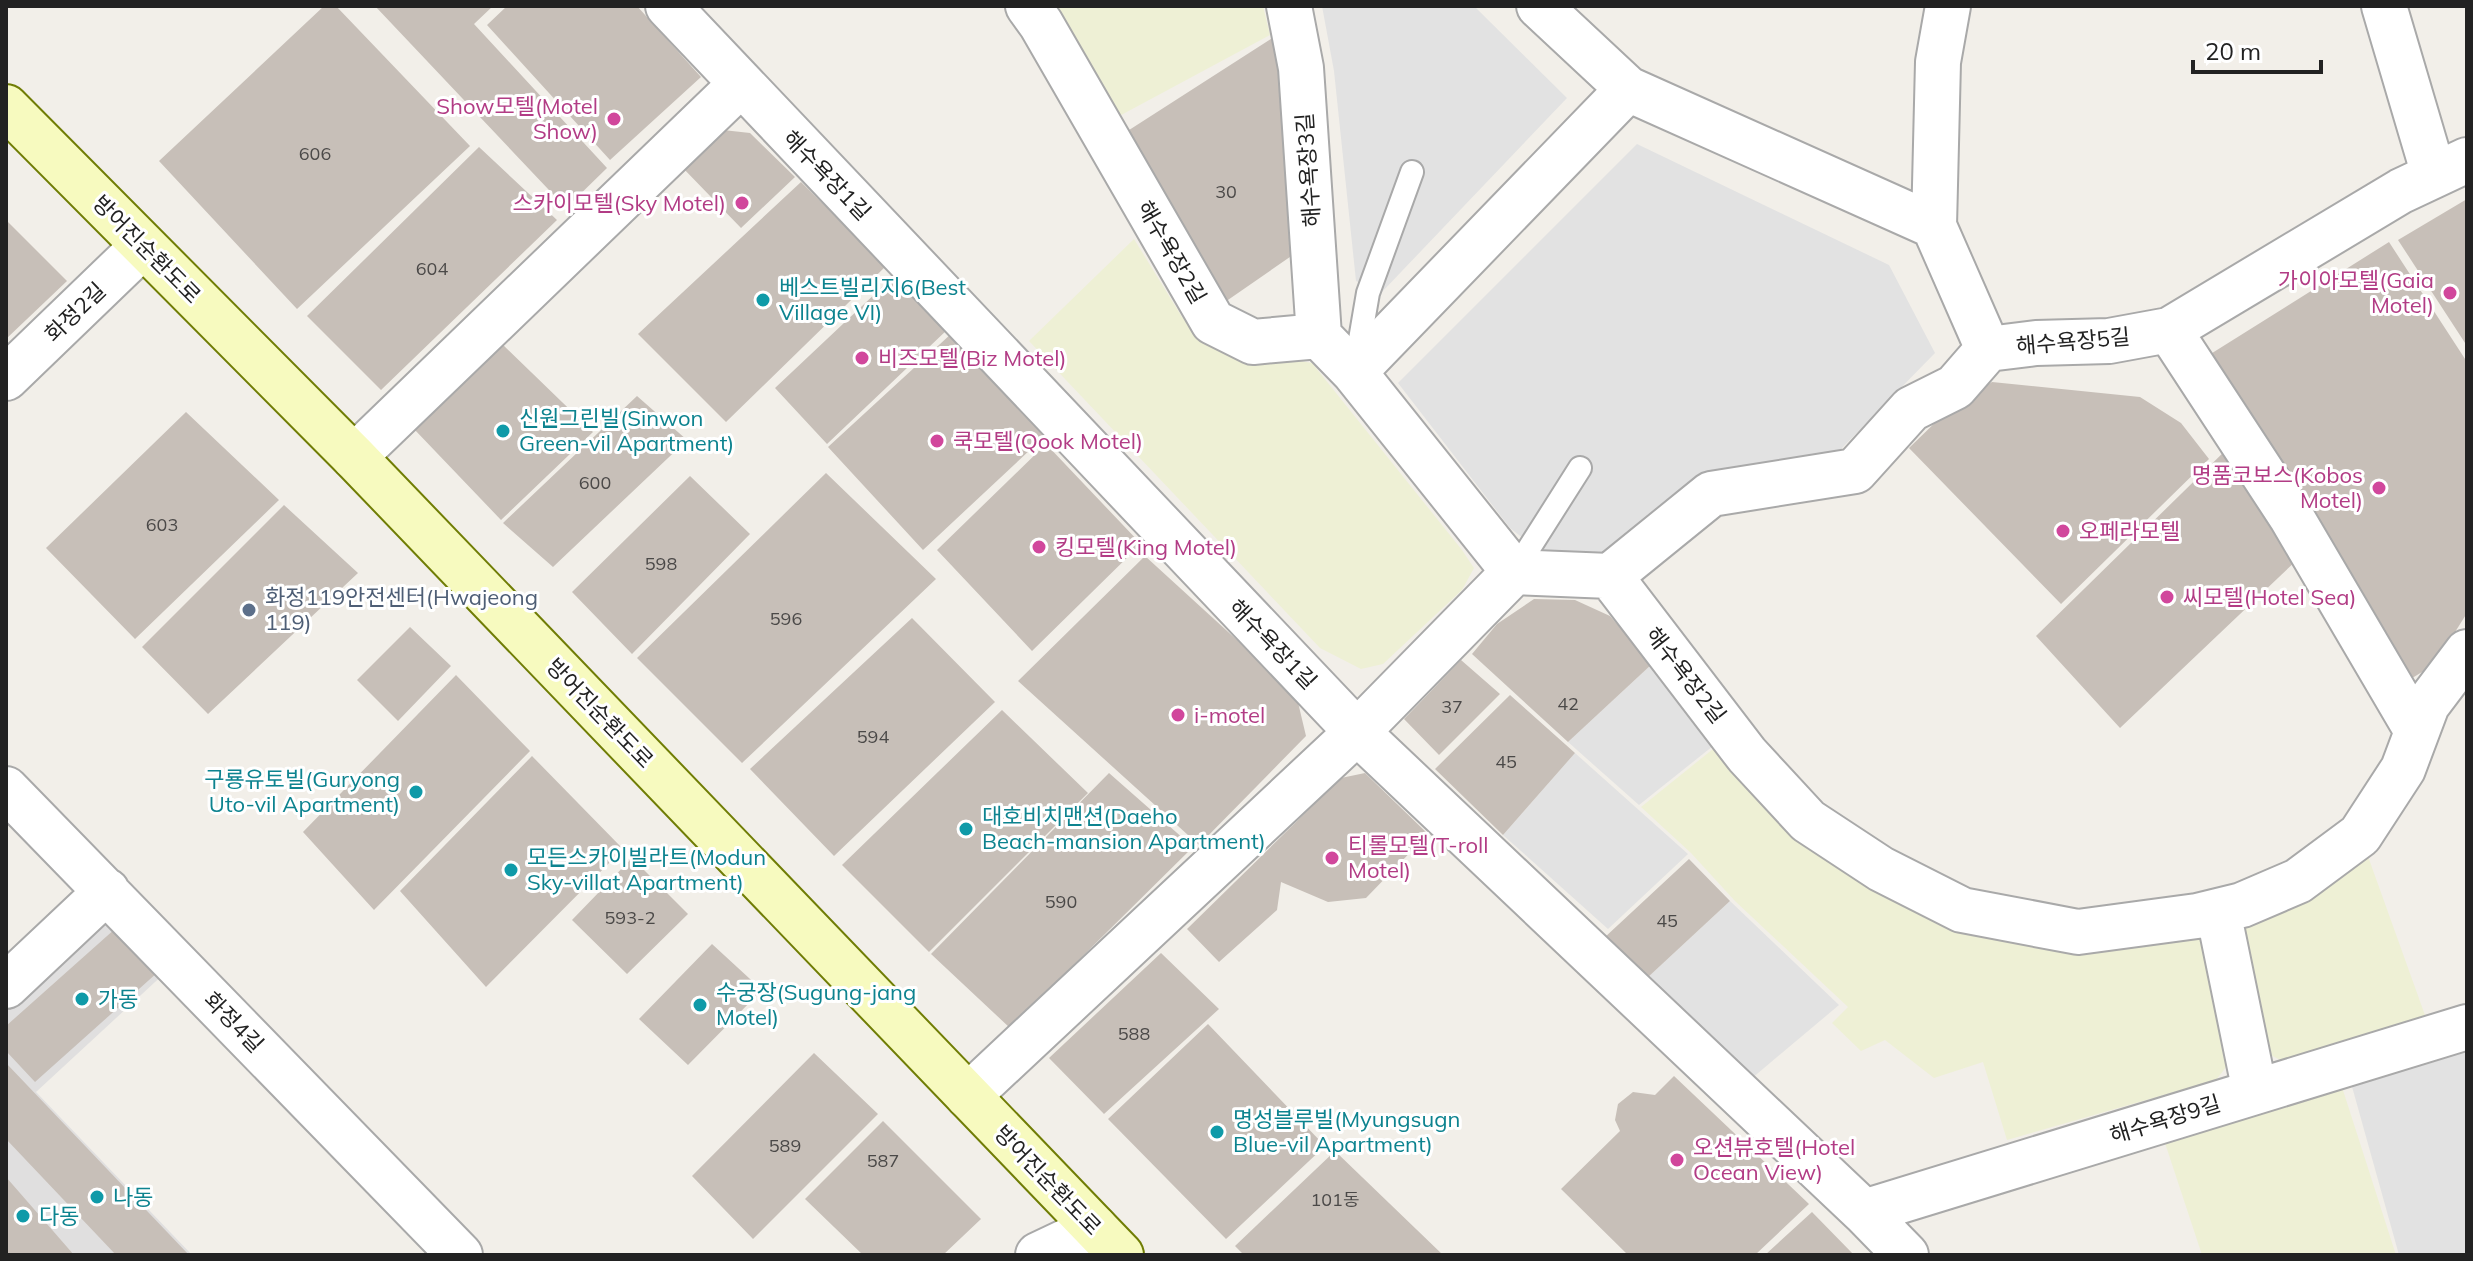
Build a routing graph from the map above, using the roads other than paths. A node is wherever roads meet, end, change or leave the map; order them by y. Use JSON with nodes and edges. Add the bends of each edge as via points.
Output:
{"nodes":[{"id":1,"x":668,"y":6,"type":"edge"},
{"id":2,"x":1028,"y":6,"type":"edge"},
{"id":3,"x":1289,"y":6,"type":"edge"},
{"id":4,"x":1539,"y":6,"type":"edge"},
{"id":5,"x":1948,"y":6,"type":"edge"},
{"id":6,"x":2384,"y":6,"type":"edge"},
{"id":7,"x":741,"y":84,"type":"junction"},
{"id":8,"x":1628,"y":89,"type":"junction"},
{"id":9,"x":6,"y":107,"type":"edge"},
{"id":10,"x":2450,"y":167,"type":"edge"},
{"id":11,"x":1412,"y":172,"type":"dead end"},
{"id":12,"x":1934,"y":226,"type":"junction"},
{"id":13,"x":143,"y":246,"type":"junction"},
{"id":14,"x":2169,"y":330,"type":"junction"},
{"id":15,"x":1319,"y":336,"type":"junction"},
{"id":16,"x":1988,"y":349,"type":"junction"},
{"id":17,"x":1354,"y":372,"type":"junction"},
{"id":18,"x":6,"y":378,"type":"edge"},
{"id":19,"x":354,"y":457,"type":"junction"},
{"id":20,"x":1580,"y":468,"type":"dead end"},
{"id":21,"x":1514,"y":572,"type":"junction"},
{"id":22,"x":1610,"y":576,"type":"junction"},
{"id":23,"x":2467,"y":652,"type":"edge"},
{"id":24,"x":2417,"y":731,"type":"junction"},
{"id":25,"x":1357,"y":732,"type":"junction"},
{"id":26,"x":6,"y":789,"type":"edge"},
{"id":27,"x":107,"y":891,"type":"junction"},
{"id":28,"x":2218,"y":911,"type":"junction"},
{"id":29,"x":6,"y":986,"type":"edge"},
{"id":30,"x":2467,"y":1027,"type":"edge"},
{"id":31,"x":2255,"y":1092,"type":"junction"},
{"id":32,"x":968,"y":1096,"type":"junction"},
{"id":33,"x":1864,"y":1212,"type":"junction"},
{"id":34,"x":1108,"y":1242,"type":"edge"},
{"id":35,"x":460,"y":1255,"type":"edge"},
{"id":36,"x":1038,"y":1255,"type":"edge"},
{"id":37,"x":1906,"y":1255,"type":"edge"}],
"edges":[{"from":1,"to":7,"type":"street","name":"해수욕장1길"},
{"from":2,"to":15,"type":"street","name":"해수욕장2길","via":[[1213,322],[1253,342]]},
{"from":3,"to":15,"type":"street","name":"해수욕장3길","via":[[1301,68]]},
{"from":4,"to":8,"type":"street"},
{"from":5,"to":12,"type":"street","name":"해수욕장5길","via":[[1938,62]]},
{"from":6,"to":10,"type":"street"},
{"from":7,"to":19,"type":"street"},
{"from":7,"to":25,"type":"street","name":"해수욕장1길"},
{"from":8,"to":12,"type":"street"},
{"from":8,"to":17,"type":"street"},
{"from":9,"to":13,"type":"main road","name":"방어진순환도로"},
{"from":10,"to":14,"type":"street","name":"해수욕장5길"},
{"from":11,"to":17,"type":"lane","via":[[1368,293]]},
{"from":12,"to":16,"type":"street","name":"해수욕장5길"},
{"from":13,"to":18,"type":"street","name":"화정2길"},
{"from":13,"to":19,"type":"main road","name":"방어진순환도로"},
{"from":14,"to":16,"type":"street","name":"해수욕장5길","via":[[2109,341]]},
{"from":14,"to":24,"type":"street","via":[[2292,518]]},
{"from":15,"to":17,"type":"street"},
{"from":16,"to":22,"type":"street","via":[[1955,387],[1911,409],[1855,471],[1711,494]]},
{"from":17,"to":21,"type":"street"},
{"from":19,"to":32,"type":"main road","name":"방어진순환도로"},
{"from":20,"to":21,"type":"lane"},
{"from":21,"to":22,"type":"street"},
{"from":21,"to":25,"type":"street"},
{"from":22,"to":28,"type":"street","name":"해수욕장2길","via":[[1747,755],[1808,821],[1881,869],[1962,910],[2078,932]]},
{"from":23,"to":24,"type":"street","name":"해수욕장2길","via":[[2427,705]]},
{"from":24,"to":28,"type":"street","name":"해수욕장2길","via":[[2403,769],[2360,835],[2298,881]]},
{"from":25,"to":32,"type":"street"},
{"from":25,"to":33,"type":"street","name":"해수욕장1길"},
{"from":26,"to":27,"type":"street","name":"화정4길"},
{"from":27,"to":29,"type":"street"},
{"from":27,"to":35,"type":"street","name":"화정4길"},
{"from":28,"to":31,"type":"street"},
{"from":30,"to":31,"type":"street","name":"해수욕장9길"},
{"from":31,"to":33,"type":"street","name":"해수욕장9길"},
{"from":32,"to":34,"type":"main road","name":"방어진순환도로"},
{"from":33,"to":37,"type":"street","name":"해수욕장1길"},
{"from":34,"to":36,"type":"street"}]}
